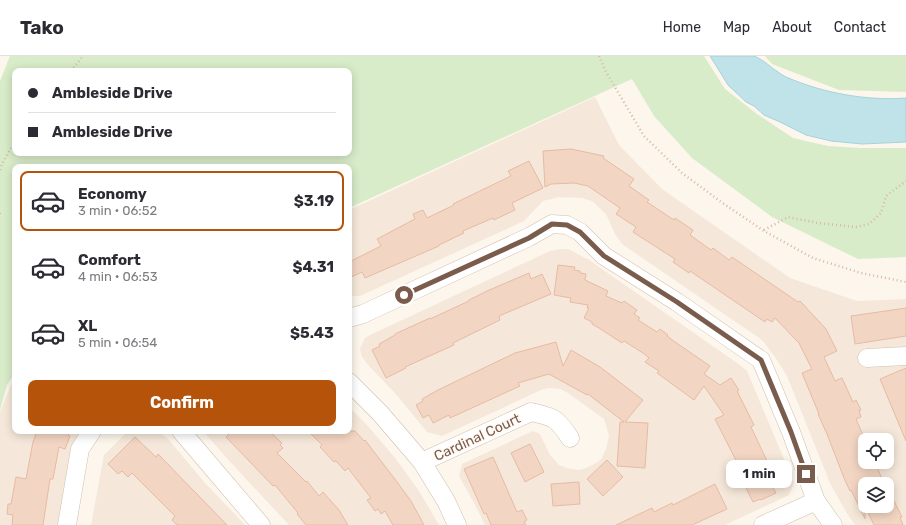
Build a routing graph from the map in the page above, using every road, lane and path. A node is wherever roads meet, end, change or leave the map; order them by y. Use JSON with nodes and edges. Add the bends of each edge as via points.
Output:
{"nodes":[{"id":1,"x":83,"y":56,"type":"edge"},
{"id":2,"x":599,"y":56,"type":"edge"},
{"id":3,"x":73,"y":68,"type":"edge"},
{"id":4,"x":12,"y":146,"type":"edge"},
{"id":5,"x":0,"y":170,"type":"edge"},
{"id":6,"x":906,"y":182,"type":"edge"},
{"id":7,"x":0,"y":213,"type":"edge"},
{"id":8,"x":0,"y":217,"type":"edge"},
{"id":9,"x":764,"y":231,"type":"junction"},
{"id":10,"x":906,"y":282,"type":"edge"},
{"id":11,"x":352,"y":317,"type":"edge"},
{"id":12,"x":906,"y":356,"type":"edge"},
{"id":13,"x":867,"y":358,"type":"dead end"},
{"id":14,"x":352,"y":385,"type":"edge"},
{"id":15,"x":90,"y":434,"type":"edge"},
{"id":16,"x":184,"y":434,"type":"edge"},
{"id":17,"x":570,"y":438,"type":"dead end"},
{"id":18,"x":422,"y":462,"type":"junction"},
{"id":19,"x":816,"y":501,"type":"junction"},
{"id":20,"x":68,"y":525,"type":"edge"},
{"id":21,"x":261,"y":525,"type":"edge"},
{"id":22,"x":457,"y":525,"type":"edge"},
{"id":23,"x":763,"y":525,"type":"edge"},
{"id":24,"x":833,"y":525,"type":"edge"}],
"edges":[{"from":1,"to":3,"type":"path"},
{"from":2,"to":9,"type":"path","via":[[644,136],[682,173]]},
{"from":4,"to":5,"type":"path"},
{"from":6,"to":9,"type":"path","via":[[886,196],[882,213],[869,224],[856,227],[788,217]]},
{"from":7,"to":8,"type":"path"},
{"from":9,"to":10,"type":"path","via":[[813,258],[861,273]]},
{"from":11,"to":19,"type":"street","via":[[529,238],[552,224],[567,225],[580,232],[604,256],[761,360]]},
{"from":12,"to":13,"type":"street"},
{"from":14,"to":18,"type":"street"},
{"from":15,"to":20,"type":"street","via":[[80,448]]},
{"from":16,"to":21,"type":"street"},
{"from":17,"to":18,"type":"street","name":"Cardinal Court","via":[[560,424],[550,416],[530,412]]},
{"from":18,"to":22,"type":"street"},
{"from":19,"to":23,"type":"street"},
{"from":19,"to":24,"type":"street"}]}
